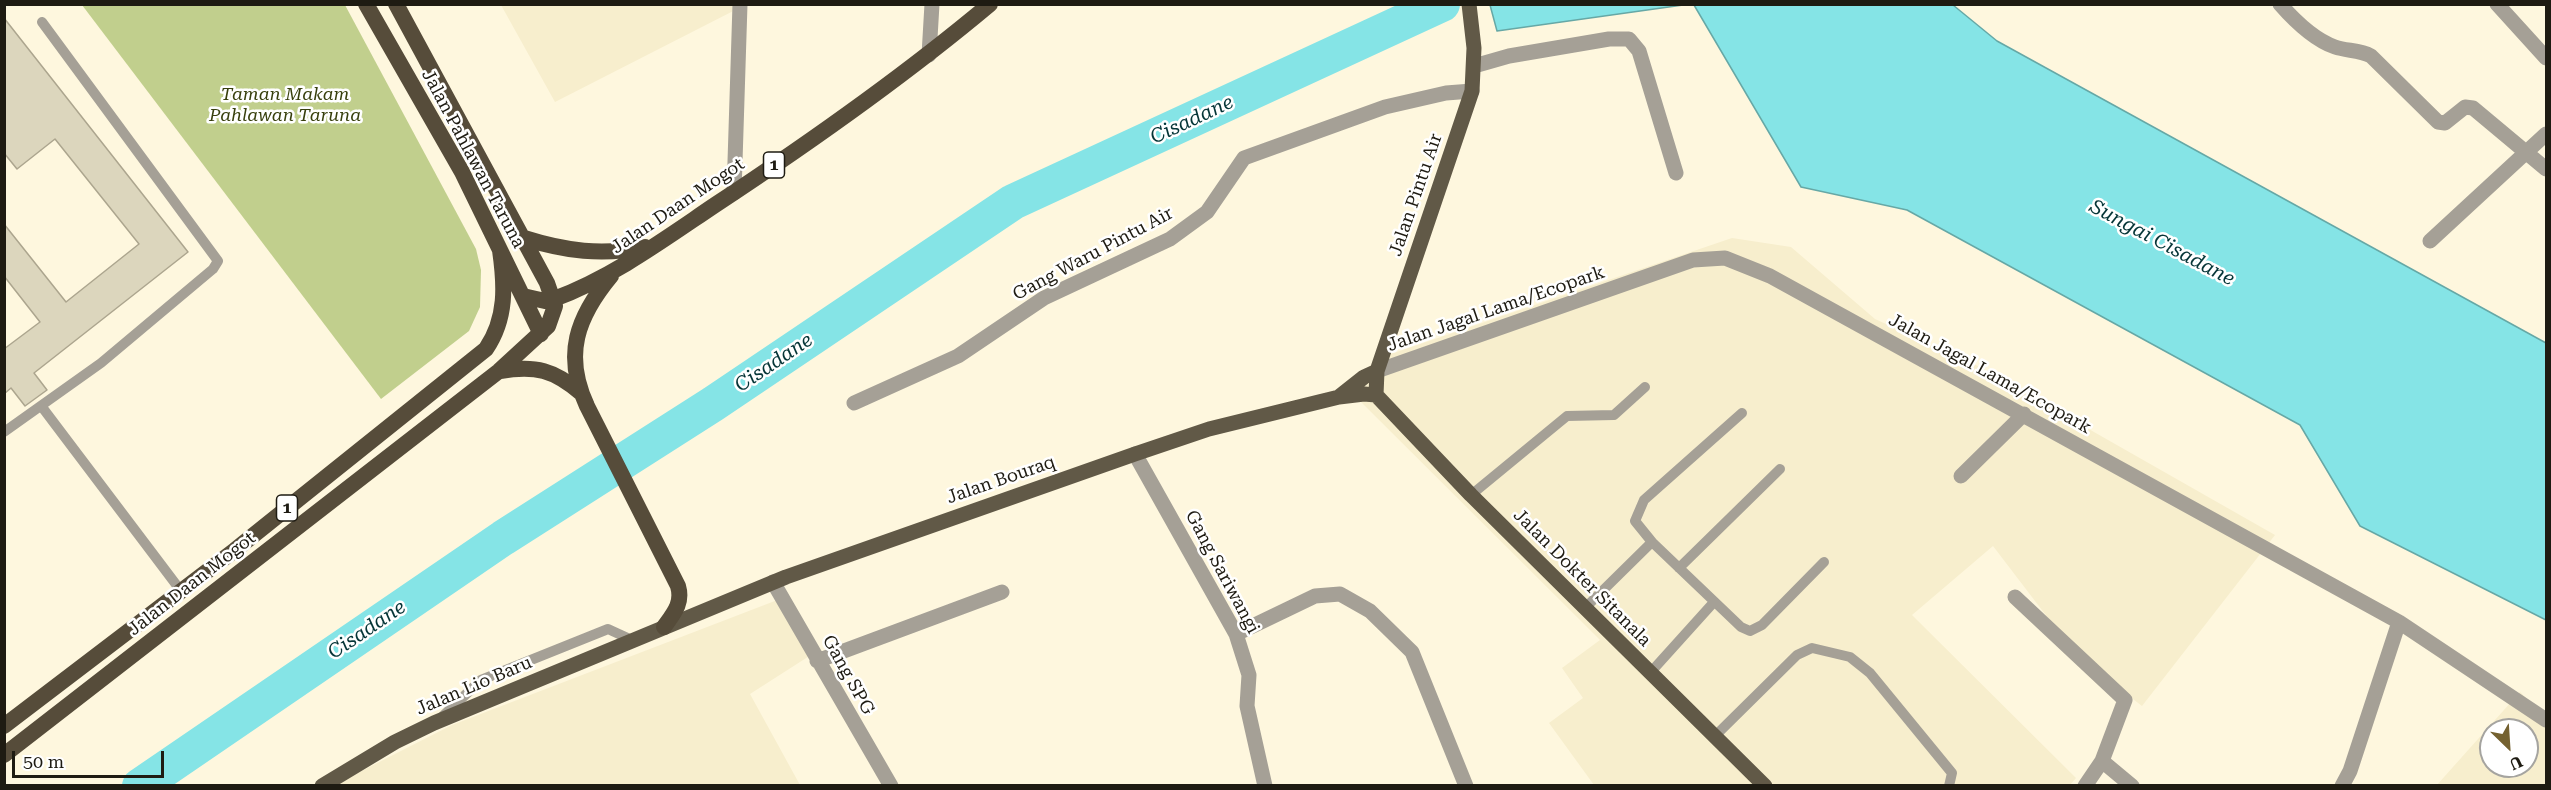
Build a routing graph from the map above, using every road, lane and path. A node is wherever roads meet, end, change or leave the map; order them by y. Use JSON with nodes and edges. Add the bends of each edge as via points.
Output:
{"nodes":[{"id":1,"x":366,"y":4,"type":"edge"},
{"id":2,"x":396,"y":4,"type":"edge"},
{"id":3,"x":740,"y":4,"type":"edge"},
{"id":4,"x":932,"y":4,"type":"edge"},
{"id":5,"x":990,"y":4,"type":"edge"},
{"id":6,"x":1469,"y":4,"type":"edge"},
{"id":7,"x":2280,"y":4,"type":"edge"},
{"id":8,"x":2497,"y":4,"type":"edge"},
{"id":9,"x":42,"y":22,"type":"dead end"},
{"id":10,"x":929,"y":55,"type":"junction"},
{"id":11,"x":2547,"y":58,"type":"edge"},
{"id":12,"x":1474,"y":66,"type":"junction"},
{"id":13,"x":1472,"y":91,"type":"junction"},
{"id":14,"x":2547,"y":134,"type":"edge"},
{"id":15,"x":2525,"y":153,"type":"junction"},
{"id":16,"x":2547,"y":169,"type":"edge"},
{"id":17,"x":1676,"y":173,"type":"dead end"},
{"id":18,"x":734,"y":193,"type":"junction"},
{"id":19,"x":524,"y":238,"type":"junction"},
{"id":20,"x":2430,"y":241,"type":"dead end"},
{"id":21,"x":655,"y":245,"type":"junction"},
{"id":22,"x":500,"y":250,"type":"junction"},
{"id":23,"x":615,"y":271,"type":"junction"},
{"id":24,"x":523,"y":296,"type":"junction"},
{"id":25,"x":554,"y":299,"type":"junction"},
{"id":26,"x":541,"y":334,"type":"junction"},
{"id":27,"x":500,"y":371,"type":"junction"},
{"id":28,"x":1377,"y":371,"type":"junction"},
{"id":29,"x":1645,"y":387,"type":"dead end"},
{"id":30,"x":1376,"y":396,"type":"junction"},
{"id":31,"x":1340,"y":397,"type":"junction"},
{"id":32,"x":584,"y":400,"type":"junction"},
{"id":33,"x":854,"y":403,"type":"dead end"},
{"id":34,"x":42,"y":407,"type":"junction"},
{"id":35,"x":1742,"y":413,"type":"dead end"},
{"id":36,"x":2024,"y":414,"type":"junction"},
{"id":37,"x":4,"y":432,"type":"edge"},
{"id":38,"x":1135,"y":454,"type":"junction"},
{"id":39,"x":1780,"y":469,"type":"dead end"},
{"id":40,"x":1960,"y":476,"type":"dead end"},
{"id":41,"x":1471,"y":495,"type":"junction"},
{"id":42,"x":1652,"y":542,"type":"junction"},
{"id":43,"x":1824,"y":562,"type":"dead end"},
{"id":44,"x":1679,"y":568,"type":"junction"},
{"id":45,"x":773,"y":582,"type":"junction"},
{"id":46,"x":181,"y":591,"type":"junction"},
{"id":47,"x":1002,"y":592,"type":"dead end"},
{"id":48,"x":2015,"y":597,"type":"dead end"},
{"id":49,"x":1714,"y":602,"type":"junction"},
{"id":50,"x":1585,"y":608,"type":"junction"},
{"id":51,"x":2399,"y":622,"type":"junction"},
{"id":52,"x":664,"y":627,"type":"junction"},
{"id":53,"x":647,"y":634,"type":"joint"},
{"id":54,"x":1236,"y":634,"type":"junction"},
{"id":55,"x":632,"y":640,"type":"junction"},
{"id":56,"x":818,"y":661,"type":"junction"},
{"id":57,"x":1650,"y":673,"type":"junction"},
{"id":58,"x":2547,"y":720,"type":"edge"},
{"id":59,"x":435,"y":723,"type":"junction"},
{"id":60,"x":4,"y":726,"type":"edge"},
{"id":61,"x":1715,"y":736,"type":"junction"},
{"id":62,"x":4,"y":755,"type":"edge"},
{"id":63,"x":2102,"y":761,"type":"junction"},
{"id":64,"x":322,"y":786,"type":"edge"},
{"id":65,"x":891,"y":786,"type":"edge"},
{"id":66,"x":1265,"y":786,"type":"edge"},
{"id":67,"x":1466,"y":786,"type":"edge"},
{"id":68,"x":1765,"y":786,"type":"edge"},
{"id":69,"x":1949,"y":786,"type":"edge"},
{"id":70,"x":2085,"y":786,"type":"edge"},
{"id":71,"x":2132,"y":786,"type":"edge"},
{"id":72,"x":2342,"y":786,"type":"edge"}],
"edges":[{"from":1,"to":22,"type":"highway","name":"Jalan Pahlawan Taruna","via":[[462,172]]},
{"from":2,"to":19,"type":"highway","name":"Jalan Pahlawan Taruna"},
{"from":3,"to":18,"type":"street"},
{"from":4,"to":10,"type":"street"},
{"from":5,"to":10,"type":"highway","name":"Jalan Daan Mogot","number":"1"},
{"from":6,"to":12,"type":"main road","name":"Jalan Pintu Air"},
{"from":7,"to":15,"type":"street","via":[[2321,41],[2371,56],[2438,122],[2445,123],[2465,107],[2472,108]]},
{"from":8,"to":11,"type":"street"},
{"from":9,"to":34,"type":"lane","via":[[218,261],[101,363]]},
{"from":10,"to":18,"type":"highway","name":"Jalan Daan Mogot","number":"1"},
{"from":12,"to":13,"type":"main road","name":"Jalan Pintu Air"},
{"from":12,"to":17,"type":"street","via":[[1509,56],[1629,39],[1639,51]]},
{"from":13,"to":28,"type":"main road","name":"Jalan Pintu Air"},
{"from":13,"to":33,"type":"street","name":"Gang Waru Pintu Air","via":[[1385,107],[1244,158],[1207,212],[1170,239],[1044,298],[958,356]]},
{"from":14,"to":15,"type":"street"},
{"from":15,"to":16,"type":"street"},
{"from":15,"to":20,"type":"street"},
{"from":18,"to":21,"type":"highway","name":"Jalan Daan Mogot","number":"1"},
{"from":19,"to":21,"type":"highway","via":[[589,253]]},
{"from":19,"to":25,"type":"highway","name":"Jalan Pahlawan Taruna"},
{"from":21,"to":23,"type":"highway","name":"Jalan Daan Mogot","number":"1"},
{"from":22,"to":24,"type":"highway","name":"Jalan Pahlawan Taruna"},
{"from":22,"to":46,"type":"highway","name":"Jalan Daan Mogot","number":"1","via":[[502,317],[486,348]]},
{"from":23,"to":25,"type":"highway","name":"Jalan Daan Mogot","number":"1"},
{"from":23,"to":32,"type":"highway","via":[[581,320],[576,368]]},
{"from":24,"to":25,"type":"highway","name":"Jalan Daan Mogot","number":"1"},
{"from":24,"to":26,"type":"highway","name":"Jalan Pahlawan Taruna"},
{"from":25,"to":26,"type":"highway","name":"Jalan Daan Mogot","number":"1","via":[[553,316]]},
{"from":26,"to":27,"type":"highway","name":"Jalan Daan Mogot","number":"1"},
{"from":27,"to":32,"type":"highway","via":[[543,370],[563,378]]},
{"from":27,"to":62,"type":"highway","name":"Jalan Daan Mogot","number":"1"},
{"from":28,"to":30,"type":"main road","name":"Jalan Pintu Air"},
{"from":28,"to":31,"type":"main road"},
{"from":28,"to":36,"type":"street","name":"Jalan Jagal Lama/Ecopark","via":[[1693,260],[1725,258],[1770,276]]},
{"from":29,"to":41,"type":"lane","via":[[1614,415],[1568,416]]},
{"from":30,"to":31,"type":"main road","name":"Jalan Bouraq"},
{"from":30,"to":41,"type":"main road","name":"Jalan Dokter Sitanala"},
{"from":31,"to":38,"type":"main road","name":"Jalan Bouraq","via":[[1209,429]]},
{"from":32,"to":52,"type":"highway","via":[[681,596]]},
{"from":34,"to":37,"type":"lane"},
{"from":34,"to":46,"type":"lane"},
{"from":35,"to":42,"type":"lane","via":[[1644,500],[1635,520]]},
{"from":36,"to":40,"type":"street"},
{"from":36,"to":51,"type":"street","name":"Jalan Jagal Lama/Ecopark"},
{"from":38,"to":45,"type":"main road","name":"Jalan Bouraq"},
{"from":38,"to":54,"type":"street","name":"Gang Sariwangi"},
{"from":39,"to":44,"type":"lane"},
{"from":41,"to":50,"type":"main road","name":"Jalan Dokter Sitanala"},
{"from":42,"to":44,"type":"lane"},
{"from":42,"to":50,"type":"lane"},
{"from":43,"to":49,"type":"lane","via":[[1762,625],[1750,631]]},
{"from":44,"to":49,"type":"lane"},
{"from":45,"to":52,"type":"main road","name":"Jalan Bouraq"},
{"from":45,"to":56,"type":"street","name":"Gang SPG"},
{"from":46,"to":60,"type":"highway","name":"Jalan Daan Mogot","number":"1"},
{"from":47,"to":56,"type":"street"},
{"from":48,"to":63,"type":"street","via":[[2125,700]]},
{"from":49,"to":57,"type":"lane"},
{"from":50,"to":57,"type":"main road","name":"Jalan Dokter Sitanala"},
{"from":51,"to":58,"type":"street","name":"Jalan Jagal Lama/Ecopark"},
{"from":51,"to":72,"type":"street"},
{"from":52,"to":53,"type":"main road","name":"Jalan Bouraq"},
{"from":53,"to":55,"type":"main road","name":"Jalan Lio Baru"},
{"from":54,"to":66,"type":"street","name":"Gang Sariwangi","via":[[1249,675],[1246,706]]},
{"from":54,"to":67,"type":"street","via":[[1315,596],[1340,594],[1370,611],[1412,652]]},
{"from":55,"to":59,"type":"main road","name":"Jalan Lio Baru"},
{"from":55,"to":59,"type":"lane","via":[[608,629],[481,680]]},
{"from":56,"to":65,"type":"street","name":"Gang SPG"},
{"from":57,"to":61,"type":"main road","name":"Jalan Dokter Sitanala"},
{"from":59,"to":64,"type":"main road","name":"Jalan Lio Baru","via":[[394,742]]},
{"from":61,"to":68,"type":"main road","name":"Jalan Dokter Sitanala"},
{"from":61,"to":69,"type":"lane","via":[[1797,655],[1812,648],[1850,657],[1870,673],[1952,773]]},
{"from":63,"to":70,"type":"street"},
{"from":63,"to":71,"type":"street"}]}
